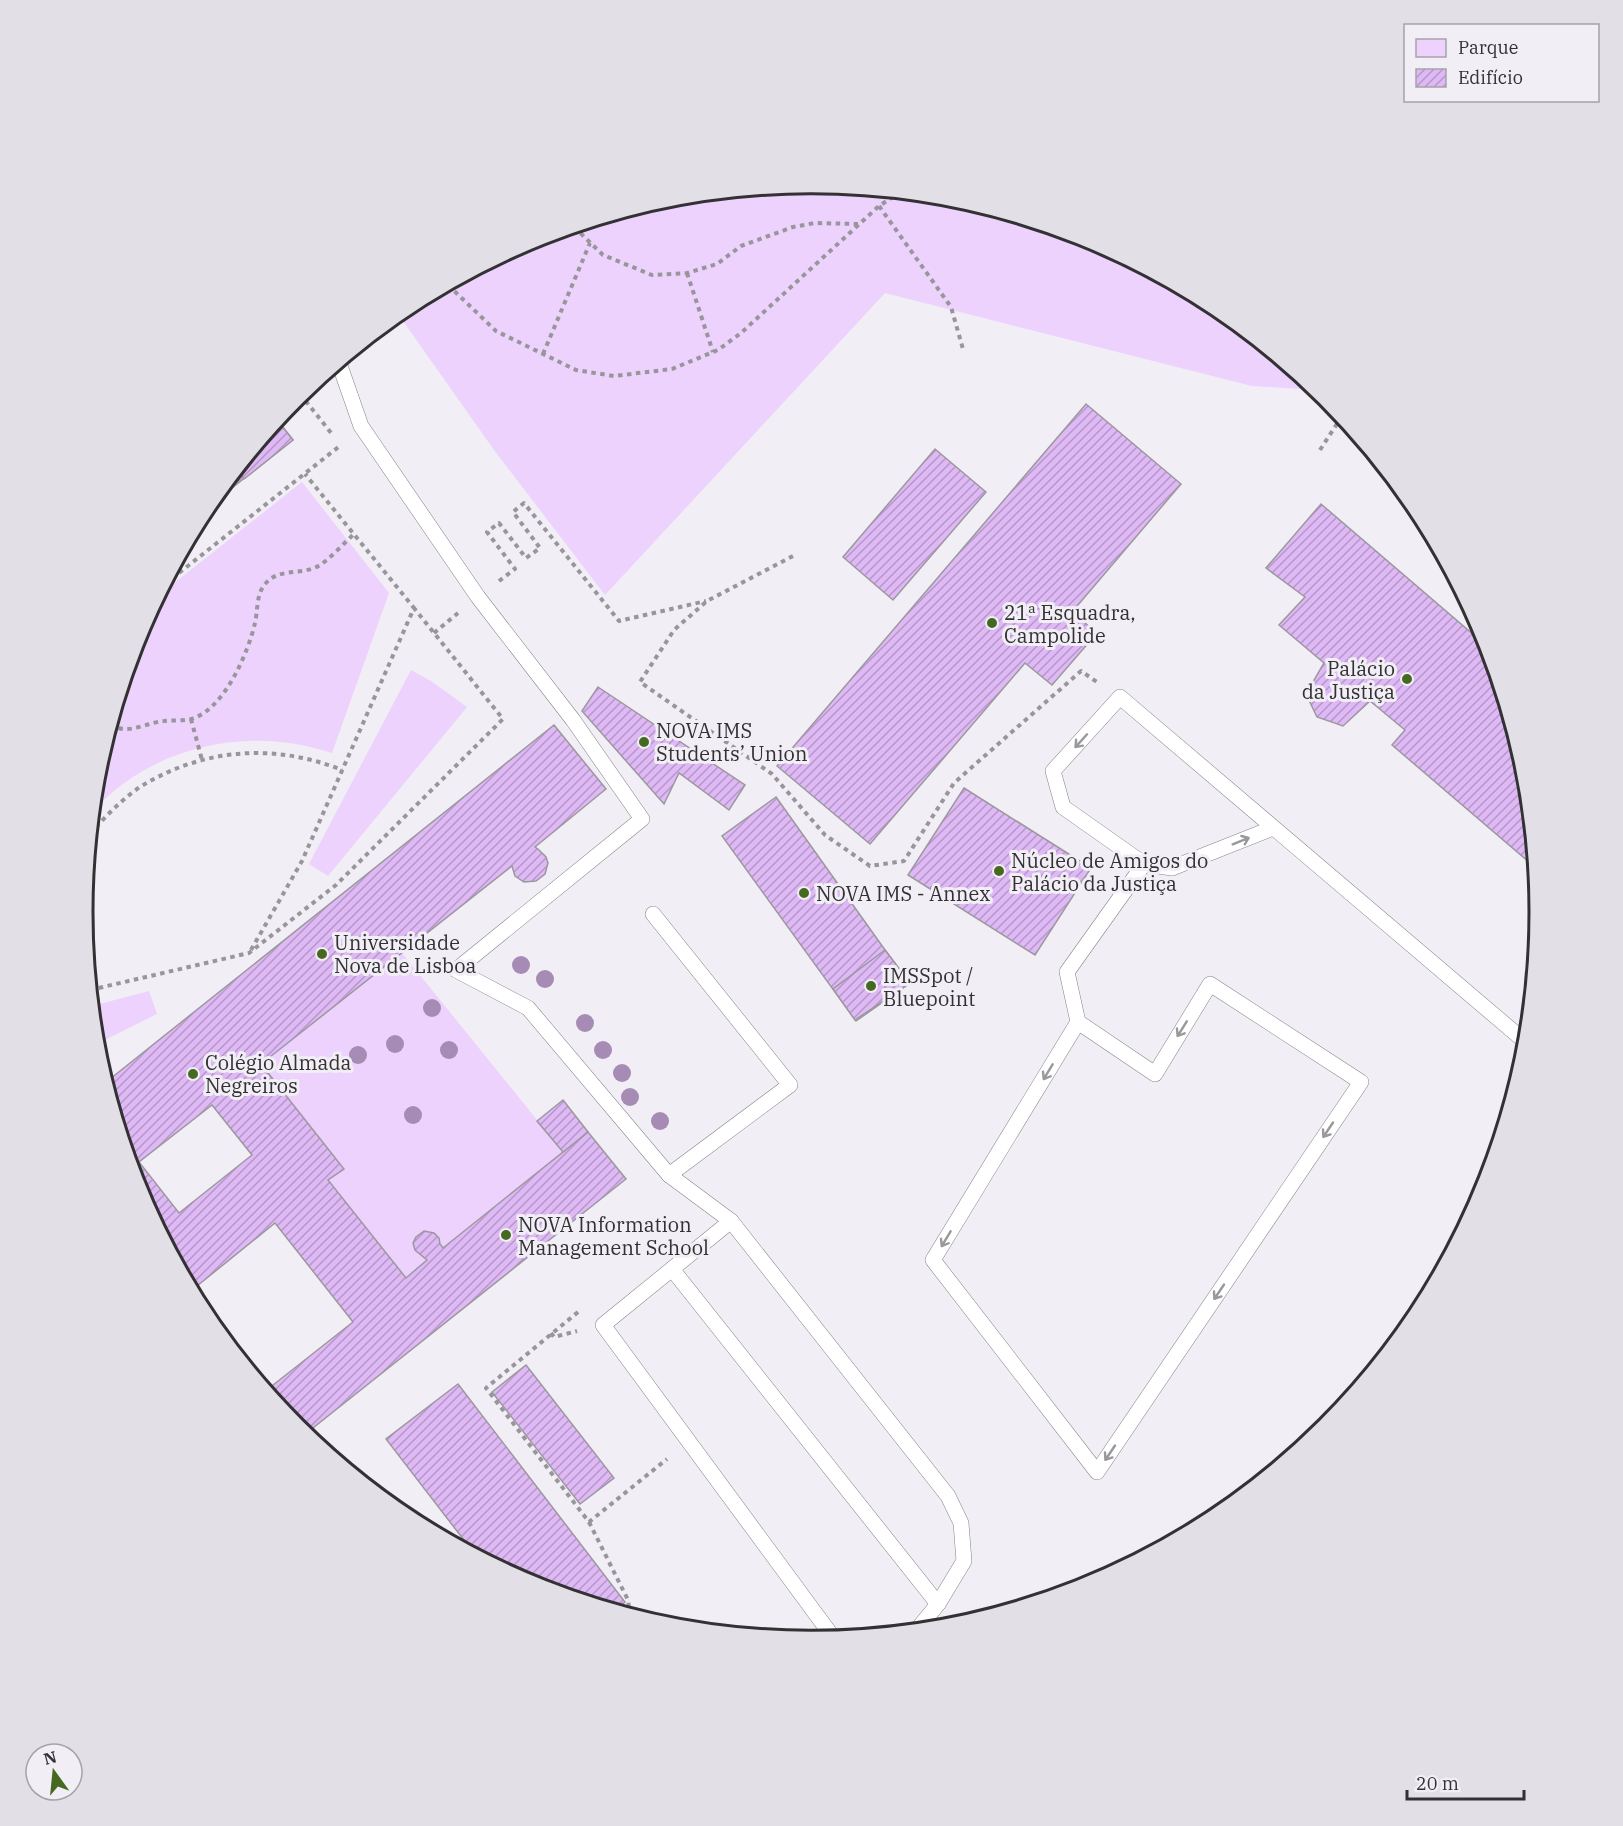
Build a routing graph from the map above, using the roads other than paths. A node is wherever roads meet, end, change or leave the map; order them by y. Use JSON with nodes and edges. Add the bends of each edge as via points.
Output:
{"nodes":[{"id":1,"x":341,"y":370,"type":"edge"},
{"id":2,"x":1273,"y":828,"type":"junction"},
{"id":3,"x":1144,"y":864,"type":"junction"},
{"id":4,"x":653,"y":914,"type":"dead end"},
{"id":5,"x":1078,"y":1022,"type":"junction"},
{"id":6,"x":1519,"y":1036,"type":"edge"},
{"id":7,"x":669,"y":1175,"type":"junction"},
{"id":8,"x":731,"y":1221,"type":"junction"},
{"id":9,"x":672,"y":1269,"type":"junction"},
{"id":10,"x":938,"y":1604,"type":"junction"},
{"id":11,"x":923,"y":1622,"type":"edge"},
{"id":12,"x":828,"y":1631,"type":"edge"}],
"edges":[{"from":1,"to":7,"type":"lane","via":[[361,426],[478,597],[573,720],[642,819],[456,970],[528,1008]]},
{"from":3,"to":2,"type":"lane","one_way":true,"via":[[1172,868]]},
{"from":2,"to":3,"type":"lane","one_way":true,"via":[[1120,697],[1053,771],[1063,807]]},
{"from":2,"to":6,"type":"lane"},
{"from":3,"to":5,"type":"lane","via":[[1067,972]]},
{"from":4,"to":7,"type":"lane","via":[[790,1085]]},
{"from":5,"to":5,"type":"lane","one_way":true,"via":[[933,1260],[1097,1472],[1361,1082],[1210,984],[1155,1074]]},
{"from":7,"to":8,"type":"lane"},
{"from":8,"to":9,"type":"lane"},
{"from":8,"to":10,"type":"lane","via":[[948,1496],[961,1522],[964,1561]]},
{"from":9,"to":10,"type":"lane"},
{"from":9,"to":12,"type":"lane","via":[[603,1325]]},
{"from":10,"to":11,"type":"lane"}]}
